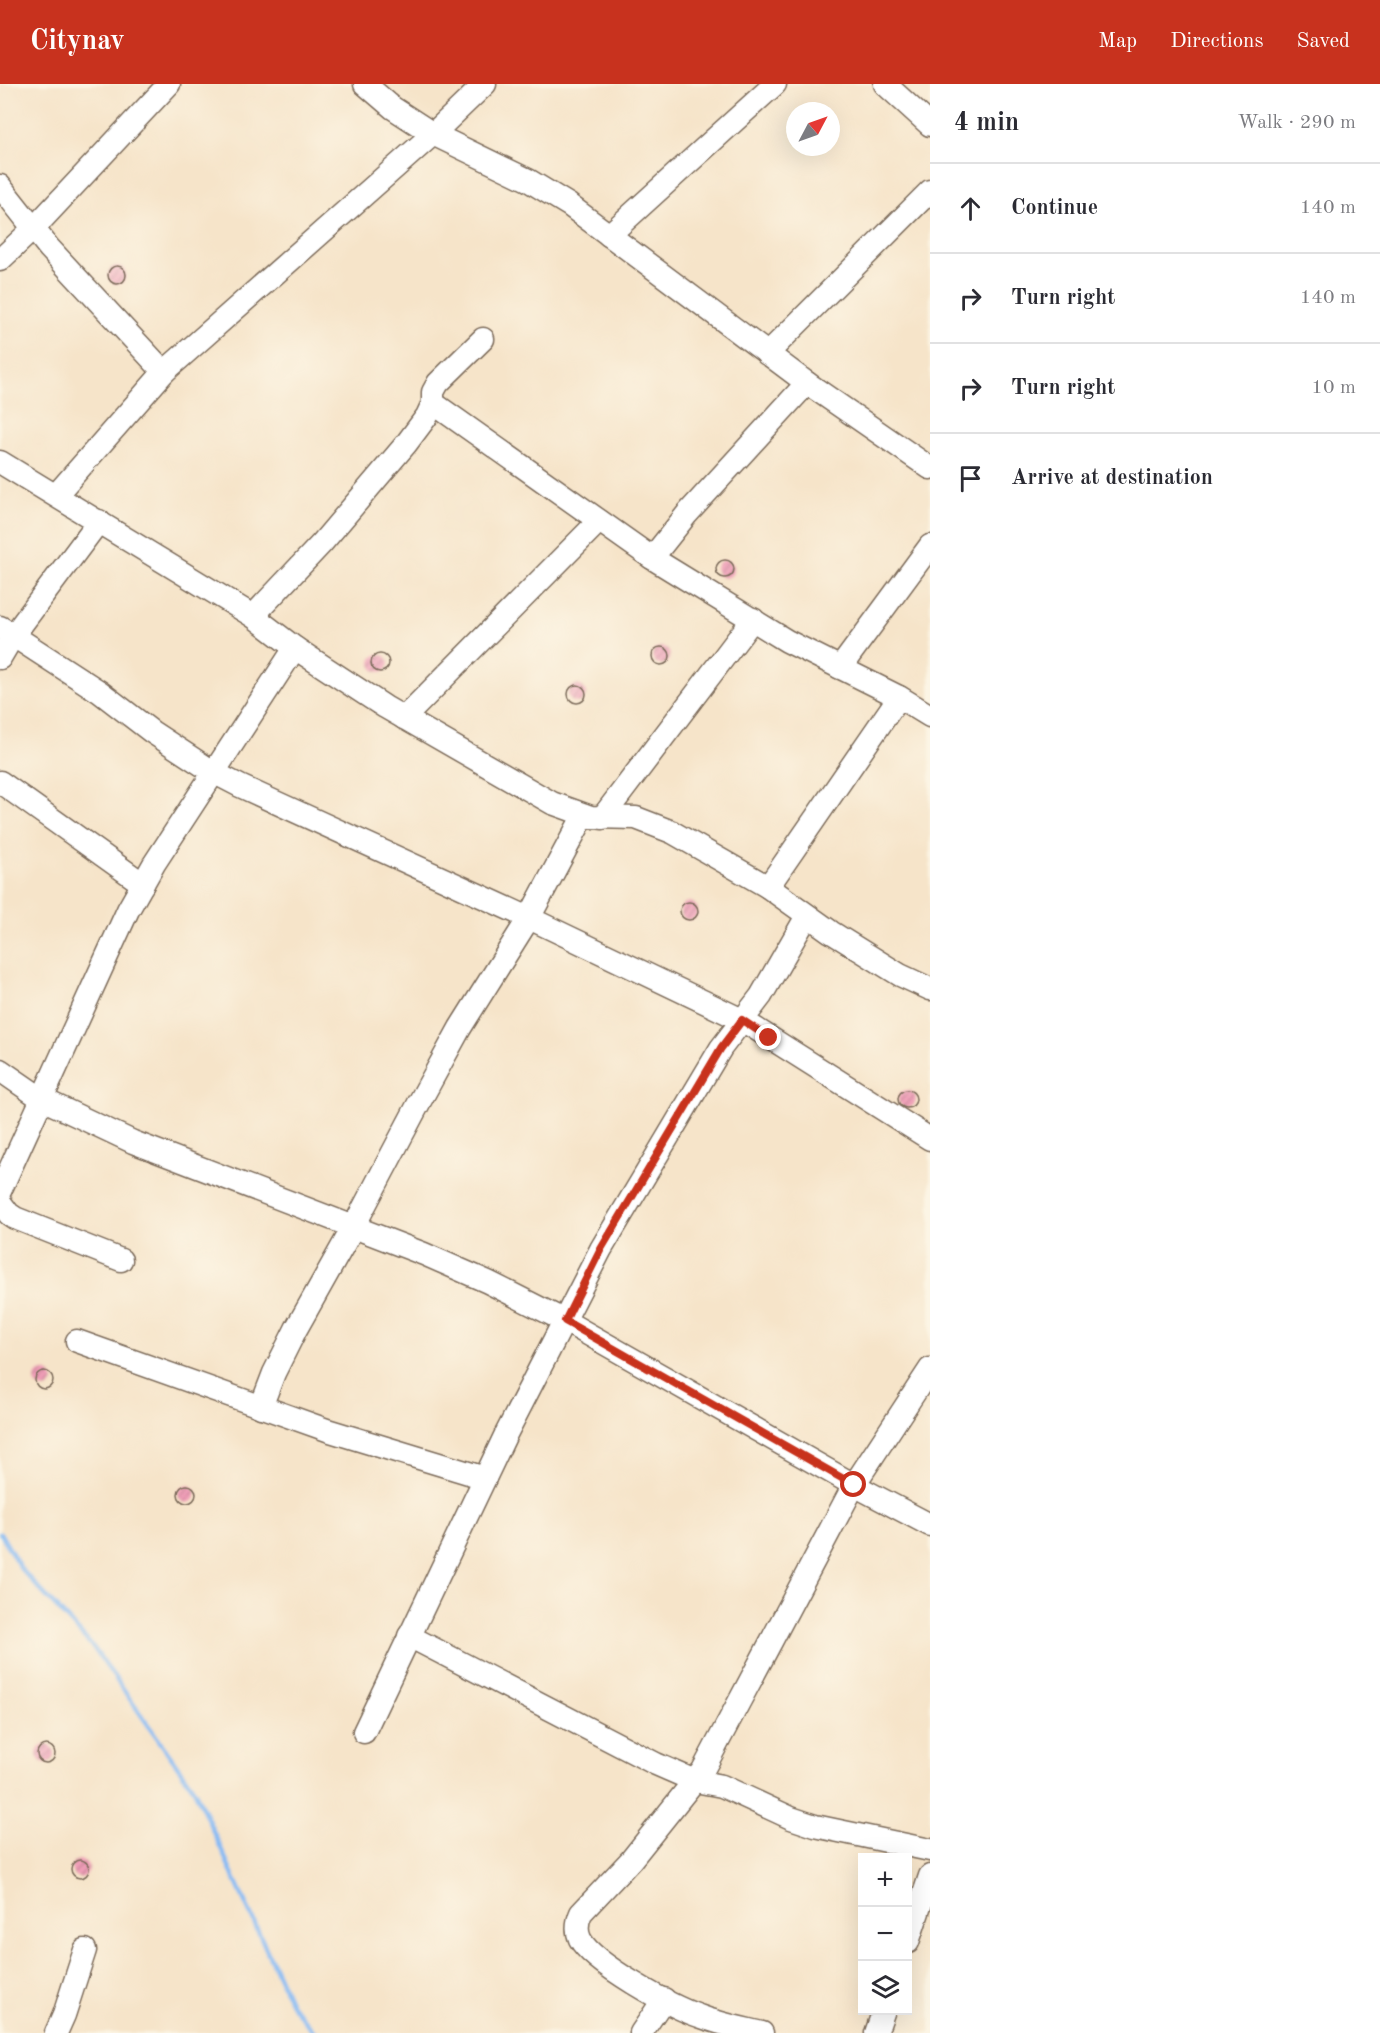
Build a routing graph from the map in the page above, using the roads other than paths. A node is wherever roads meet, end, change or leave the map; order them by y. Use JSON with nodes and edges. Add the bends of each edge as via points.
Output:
{"nodes":[{"id":1,"x":169,"y":84,"type":"edge"},
{"id":2,"x":365,"y":84,"type":"edge"},
{"id":3,"x":485,"y":84,"type":"edge"},
{"id":4,"x":775,"y":84,"type":"edge"},
{"id":5,"x":885,"y":84,"type":"edge"},
{"id":6,"x":930,"y":125,"type":"edge"},
{"id":7,"x":433,"y":134,"type":"junction"},
{"id":8,"x":0,"y":186,"type":"edge"},
{"id":9,"x":930,"y":191,"type":"edge"},
{"id":10,"x":34,"y":228,"type":"junction"},
{"id":11,"x":609,"y":235,"type":"junction"},
{"id":12,"x":0,"y":260,"type":"edge"},
{"id":13,"x":483,"y":339,"type":"dead end"},
{"id":14,"x":767,"y":354,"type":"junction"},
{"id":15,"x":164,"y":372,"type":"junction"},
{"id":16,"x":807,"y":383,"type":"junction"},
{"id":17,"x":433,"y":403,"type":"junction"},
{"id":18,"x":0,"y":462,"type":"edge"},
{"id":19,"x":930,"y":468,"type":"edge"},
{"id":20,"x":56,"y":495,"type":"junction"},
{"id":21,"x":99,"y":521,"type":"junction"},
{"id":22,"x":599,"y":521,"type":"junction"},
{"id":23,"x":930,"y":546,"type":"edge"},
{"id":24,"x":652,"y":558,"type":"junction"},
{"id":25,"x":253,"y":616,"type":"junction"},
{"id":26,"x":753,"y":618,"type":"junction"},
{"id":27,"x":7,"y":632,"type":"edge"},
{"id":28,"x":295,"y":648,"type":"junction"},
{"id":29,"x":0,"y":658,"type":"edge"},
{"id":30,"x":840,"y":668,"type":"junction"},
{"id":31,"x":899,"y":697,"type":"junction"},
{"id":32,"x":930,"y":716,"type":"edge"},
{"id":33,"x":404,"y":718,"type":"junction"},
{"id":34,"x":213,"y":772,"type":"junction"},
{"id":35,"x":0,"y":782,"type":"edge"},
{"id":36,"x":593,"y":817,"type":"junction"},
{"id":37,"x":143,"y":884,"type":"junction"},
{"id":38,"x":768,"y":887,"type":"junction"},
{"id":39,"x":807,"y":916,"type":"junction"},
{"id":40,"x":529,"y":918,"type":"junction"},
{"id":41,"x":930,"y":989,"type":"edge"},
{"id":42,"x":742,"y":1020,"type":"junction"},
{"id":43,"x":0,"y":1070,"type":"edge"},
{"id":44,"x":42,"y":1099,"type":"junction"},
{"id":45,"x":930,"y":1139,"type":"edge"},
{"id":46,"x":0,"y":1191,"type":"edge"},
{"id":47,"x":0,"y":1202,"type":"edge"},
{"id":48,"x":354,"y":1226,"type":"junction"},
{"id":49,"x":121,"y":1260,"type":"dead end"},
{"id":50,"x":565,"y":1321,"type":"junction"},
{"id":51,"x":77,"y":1341,"type":"dead end"},
{"id":52,"x":930,"y":1369,"type":"edge"},
{"id":53,"x":261,"y":1407,"type":"junction"},
{"id":54,"x":485,"y":1478,"type":"junction"},
{"id":55,"x":854,"y":1485,"type":"junction"},
{"id":56,"x":930,"y":1525,"type":"edge"},
{"id":57,"x":409,"y":1636,"type":"junction"},
{"id":58,"x":364,"y":1732,"type":"dead end"},
{"id":59,"x":695,"y":1781,"type":"junction"},
{"id":60,"x":930,"y":1850,"type":"edge"},
{"id":61,"x":930,"y":1876,"type":"edge"},
{"id":62,"x":912,"y":1930,"type":"edge"},
{"id":63,"x":85,"y":1950,"type":"dead end"},
{"id":64,"x":664,"y":1999,"type":"junction"},
{"id":65,"x":882,"y":2015,"type":"edge"},
{"id":66,"x":56,"y":2033,"type":"edge"},
{"id":67,"x":641,"y":2033,"type":"edge"},
{"id":68,"x":762,"y":2033,"type":"edge"},
{"id":69,"x":876,"y":2033,"type":"edge"}],
"edges":[{"from":1,"to":10,"type":"street"},
{"from":2,"to":7,"type":"street"},
{"from":3,"to":7,"type":"street"},
{"from":4,"to":11,"type":"street"},
{"from":5,"to":6,"type":"street"},
{"from":7,"to":11,"type":"street","via":[[528,180]]},
{"from":7,"to":15,"type":"street"},
{"from":8,"to":10,"type":"street"},
{"from":9,"to":14,"type":"street"},
{"from":10,"to":12,"type":"street"},
{"from":10,"to":15,"type":"street"},
{"from":11,"to":14,"type":"street"},
{"from":13,"to":17,"type":"street","via":[[438,382]]},
{"from":14,"to":16,"type":"street"},
{"from":15,"to":20,"type":"street"},
{"from":16,"to":19,"type":"street"},
{"from":16,"to":24,"type":"street"},
{"from":17,"to":22,"type":"street"},
{"from":17,"to":25,"type":"street","via":[[366,493]]},
{"from":18,"to":20,"type":"street"},
{"from":20,"to":21,"type":"street"},
{"from":21,"to":25,"type":"street"},
{"from":21,"to":27,"type":"street"},
{"from":22,"to":24,"type":"street"},
{"from":22,"to":33,"type":"street"},
{"from":23,"to":30,"type":"street"},
{"from":24,"to":26,"type":"street"},
{"from":25,"to":28,"type":"street"},
{"from":26,"to":30,"type":"street"},
{"from":26,"to":36,"type":"street"},
{"from":27,"to":29,"type":"street"},
{"from":27,"to":34,"type":"street"},
{"from":28,"to":33,"type":"street"},
{"from":28,"to":34,"type":"street"},
{"from":30,"to":31,"type":"street"},
{"from":31,"to":32,"type":"street"},
{"from":31,"to":38,"type":"street"},
{"from":33,"to":36,"type":"street","via":[[552,803]]},
{"from":34,"to":37,"type":"street"},
{"from":34,"to":40,"type":"street"},
{"from":35,"to":37,"type":"street"},
{"from":36,"to":38,"type":"street","via":[[636,818],[672,832]]},
{"from":36,"to":40,"type":"street"},
{"from":37,"to":44,"type":"street"},
{"from":38,"to":39,"type":"street"},
{"from":39,"to":41,"type":"street","via":[[900,975]]},
{"from":39,"to":42,"type":"street"},
{"from":40,"to":42,"type":"street"},
{"from":40,"to":48,"type":"street","via":[[460,1028]]},
{"from":42,"to":45,"type":"street"},
{"from":42,"to":50,"type":"street","via":[[721,1048],[601,1249]]},
{"from":43,"to":44,"type":"street"},
{"from":44,"to":46,"type":"street"},
{"from":44,"to":48,"type":"street","via":[[175,1159]]},
{"from":47,"to":49,"type":"street","via":[[15,1218]]},
{"from":48,"to":50,"type":"street","via":[[488,1282]]},
{"from":48,"to":53,"type":"street","via":[[296,1329]]},
{"from":50,"to":54,"type":"street"},
{"from":50,"to":55,"type":"street"},
{"from":51,"to":53,"type":"street"},
{"from":52,"to":55,"type":"street"},
{"from":53,"to":54,"type":"street"},
{"from":54,"to":57,"type":"street"},
{"from":55,"to":56,"type":"street"},
{"from":55,"to":59,"type":"street"},
{"from":57,"to":58,"type":"street"},
{"from":57,"to":59,"type":"street"},
{"from":59,"to":60,"type":"street","via":[[722,1786],[815,1826]]},
{"from":59,"to":64,"type":"street","via":[[631,1860],[581,1913],[577,1923],[579,1937],[599,1960]]},
{"from":61,"to":62,"type":"street"},
{"from":63,"to":66,"type":"street"},
{"from":64,"to":67,"type":"street"},
{"from":64,"to":68,"type":"street","via":[[697,2016]]},
{"from":65,"to":69,"type":"street"}]}
